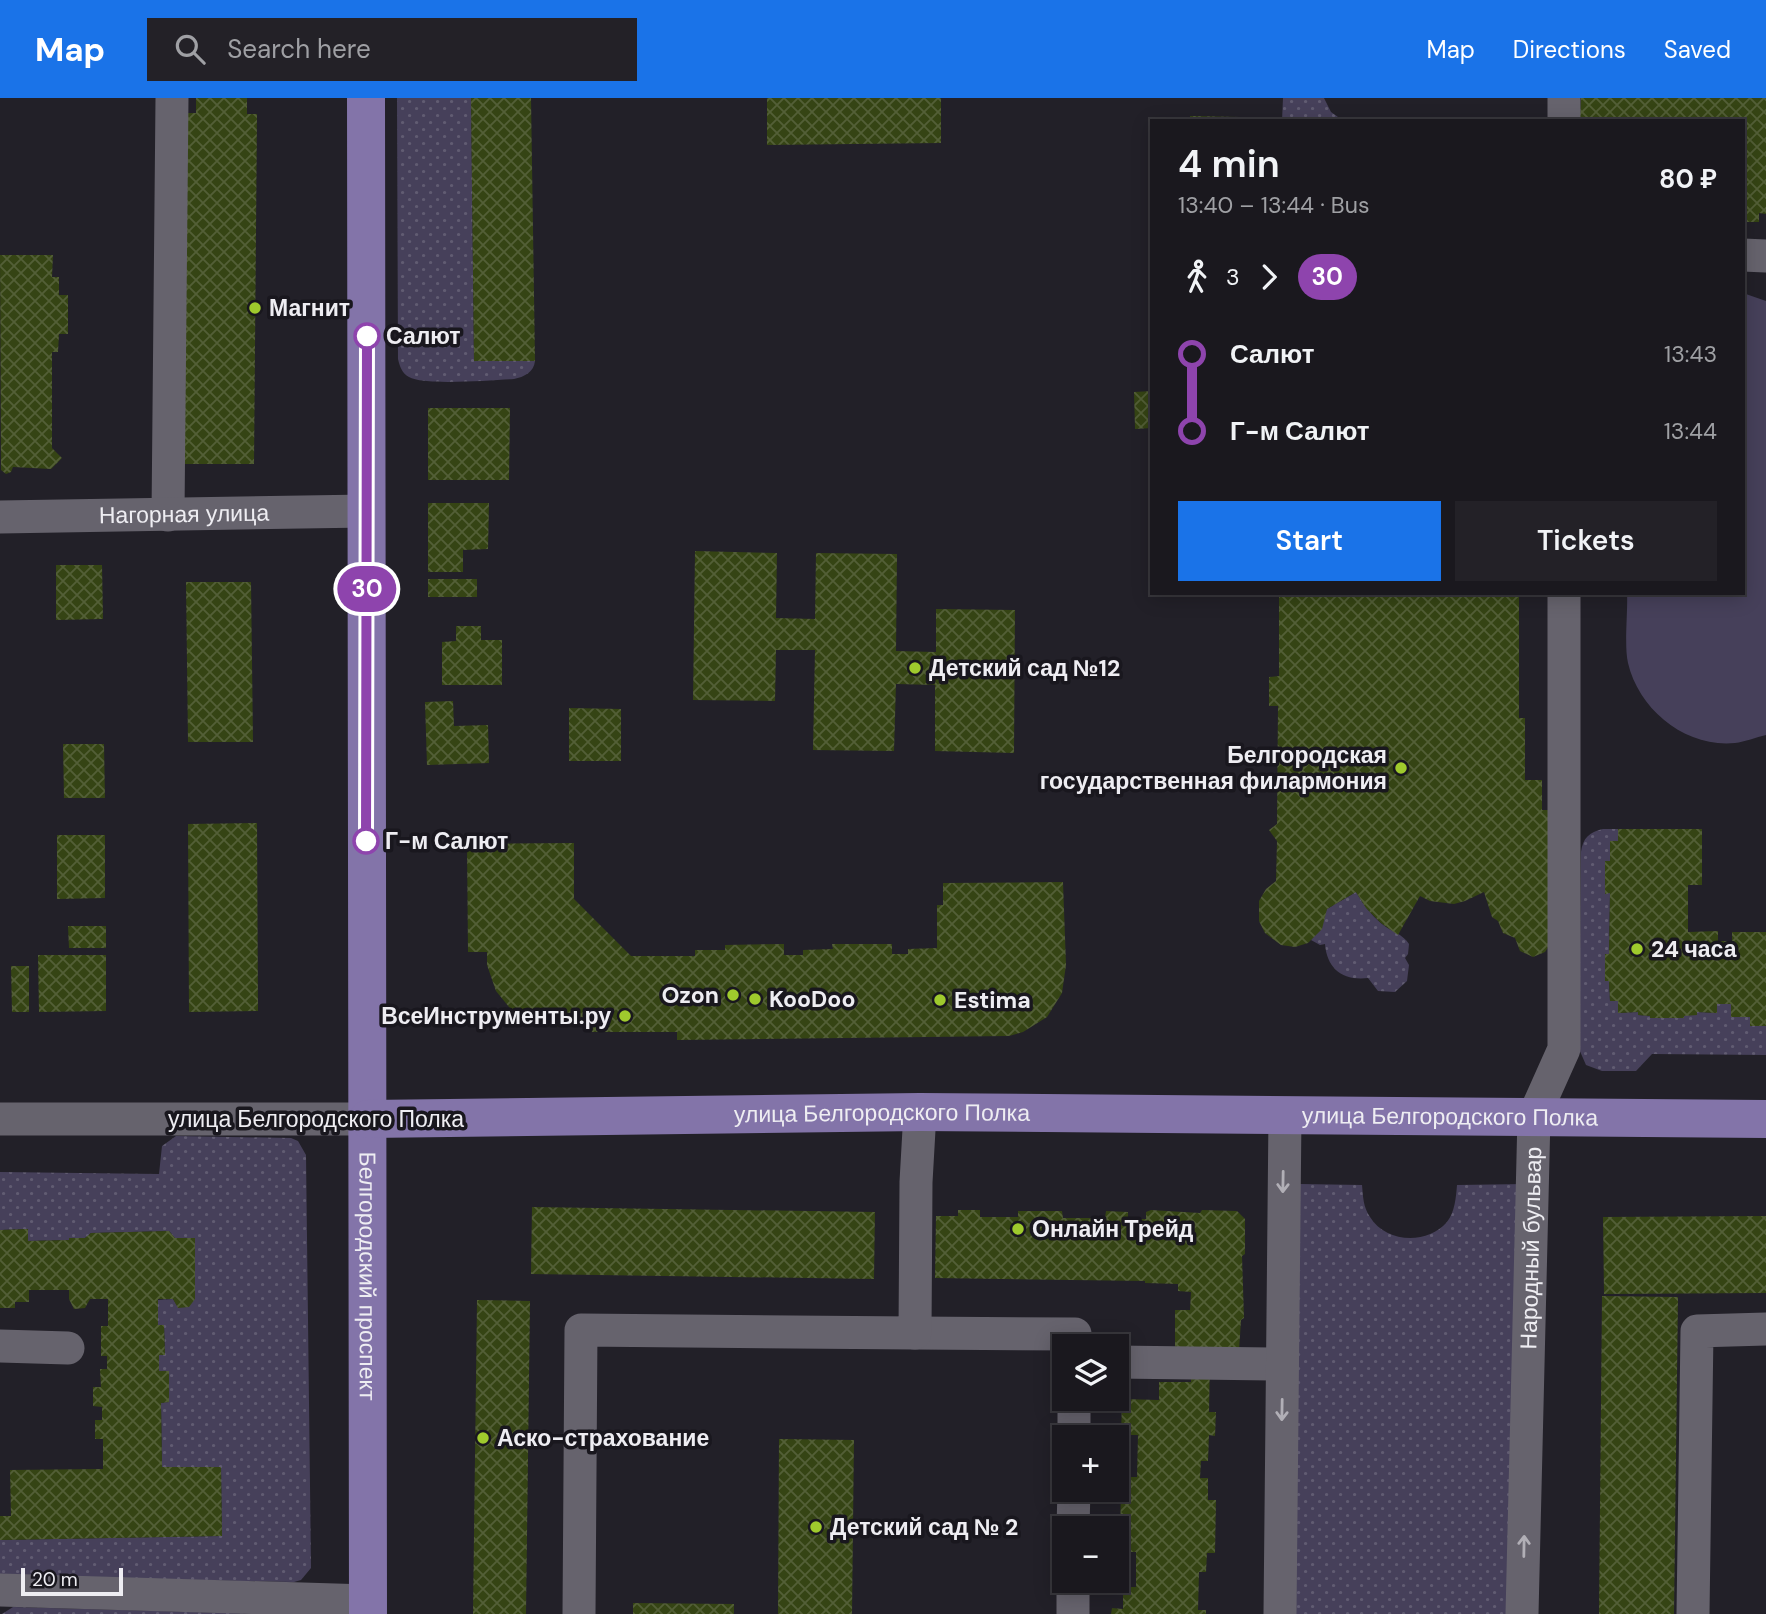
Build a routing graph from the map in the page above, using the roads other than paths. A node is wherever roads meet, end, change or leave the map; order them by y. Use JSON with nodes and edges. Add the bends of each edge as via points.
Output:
{"nodes":[{"id":1,"x":172,"y":98,"type":"edge"},
{"id":2,"x":366,"y":98,"type":"edge"},
{"id":3,"x":1564,"y":98,"type":"edge"},
{"id":4,"x":1564,"y":119,"type":"edge"},
{"id":5,"x":1745,"y":255,"type":"edge"},
{"id":6,"x":1766,"y":256,"type":"edge"},
{"id":7,"x":367,"y":511,"type":"junction"},
{"id":8,"x":167,"y":515,"type":"junction"},
{"id":9,"x":0,"y":517,"type":"edge"},
{"id":10,"x":1564,"y":595,"type":"edge"},
{"id":11,"x":920,"y":1112,"type":"junction"},
{"id":12,"x":1285,"y":1114,"type":"junction"},
{"id":13,"x":1534,"y":1116,"type":"junction"},
{"id":14,"x":0,"y":1119,"type":"edge"},
{"id":15,"x":368,"y":1119,"type":"junction"},
{"id":16,"x":1766,"y":1119,"type":"edge"},
{"id":17,"x":1766,"y":1329,"type":"edge"},
{"id":18,"x":915,"y":1333,"type":"junction"},
{"id":19,"x":1075,"y":1334,"type":"edge"},
{"id":20,"x":0,"y":1346,"type":"edge"},
{"id":21,"x":68,"y":1348,"type":"dead end"},
{"id":22,"x":1129,"y":1362,"type":"edge"},
{"id":23,"x":1282,"y":1364,"type":"junction"},
{"id":24,"x":0,"y":1590,"type":"edge"},
{"id":25,"x":1073,"y":1593,"type":"edge"},
{"id":26,"x":368,"y":1608,"type":"edge"},
{"id":27,"x":579,"y":1614,"type":"edge"},
{"id":28,"x":1073,"y":1614,"type":"edge"},
{"id":29,"x":1280,"y":1614,"type":"edge"},
{"id":30,"x":1522,"y":1614,"type":"edge"},
{"id":31,"x":1693,"y":1614,"type":"edge"}],
"edges":[{"from":1,"to":8,"type":"street"},
{"from":2,"to":7,"type":"main road","name":"Белгородский проспект"},
{"from":3,"to":4,"type":"street"},
{"from":5,"to":6,"type":"street"},
{"from":7,"to":8,"type":"street","name":"Нагорная улица"},
{"from":7,"to":15,"type":"main road","name":"Белгородский проспект"},
{"from":8,"to":9,"type":"street","name":"Нагорная улица"},
{"from":10,"to":13,"type":"street","name":"Народный бульвар","via":[[1564,1049]]},
{"from":11,"to":12,"type":"main road","name":"улица Белгородского Полка"},
{"from":11,"to":15,"type":"main road","name":"улица Белгородского Полка"},
{"from":11,"to":18,"type":"street"},
{"from":12,"to":13,"type":"main road","name":"улица Белгородского Полка"},
{"from":12,"to":23,"type":"street","one_way":true},
{"from":13,"to":16,"type":"main road","name":"улица Белгородского Полка"},
{"from":30,"to":13,"type":"street","name":"Народный бульвар","one_way":true},
{"from":14,"to":15,"type":"street","name":"улица Белгородского Полка"},
{"from":15,"to":26,"type":"main road","name":"Белгородский проспект"},
{"from":17,"to":31,"type":"street","via":[[1697,1331]]},
{"from":18,"to":19,"type":"street"},
{"from":18,"to":27,"type":"street","via":[[582,1330]]},
{"from":20,"to":21,"type":"street"},
{"from":22,"to":23,"type":"street"},
{"from":23,"to":29,"type":"street","one_way":true},
{"from":24,"to":26,"type":"street"},
{"from":25,"to":28,"type":"street"}]}
